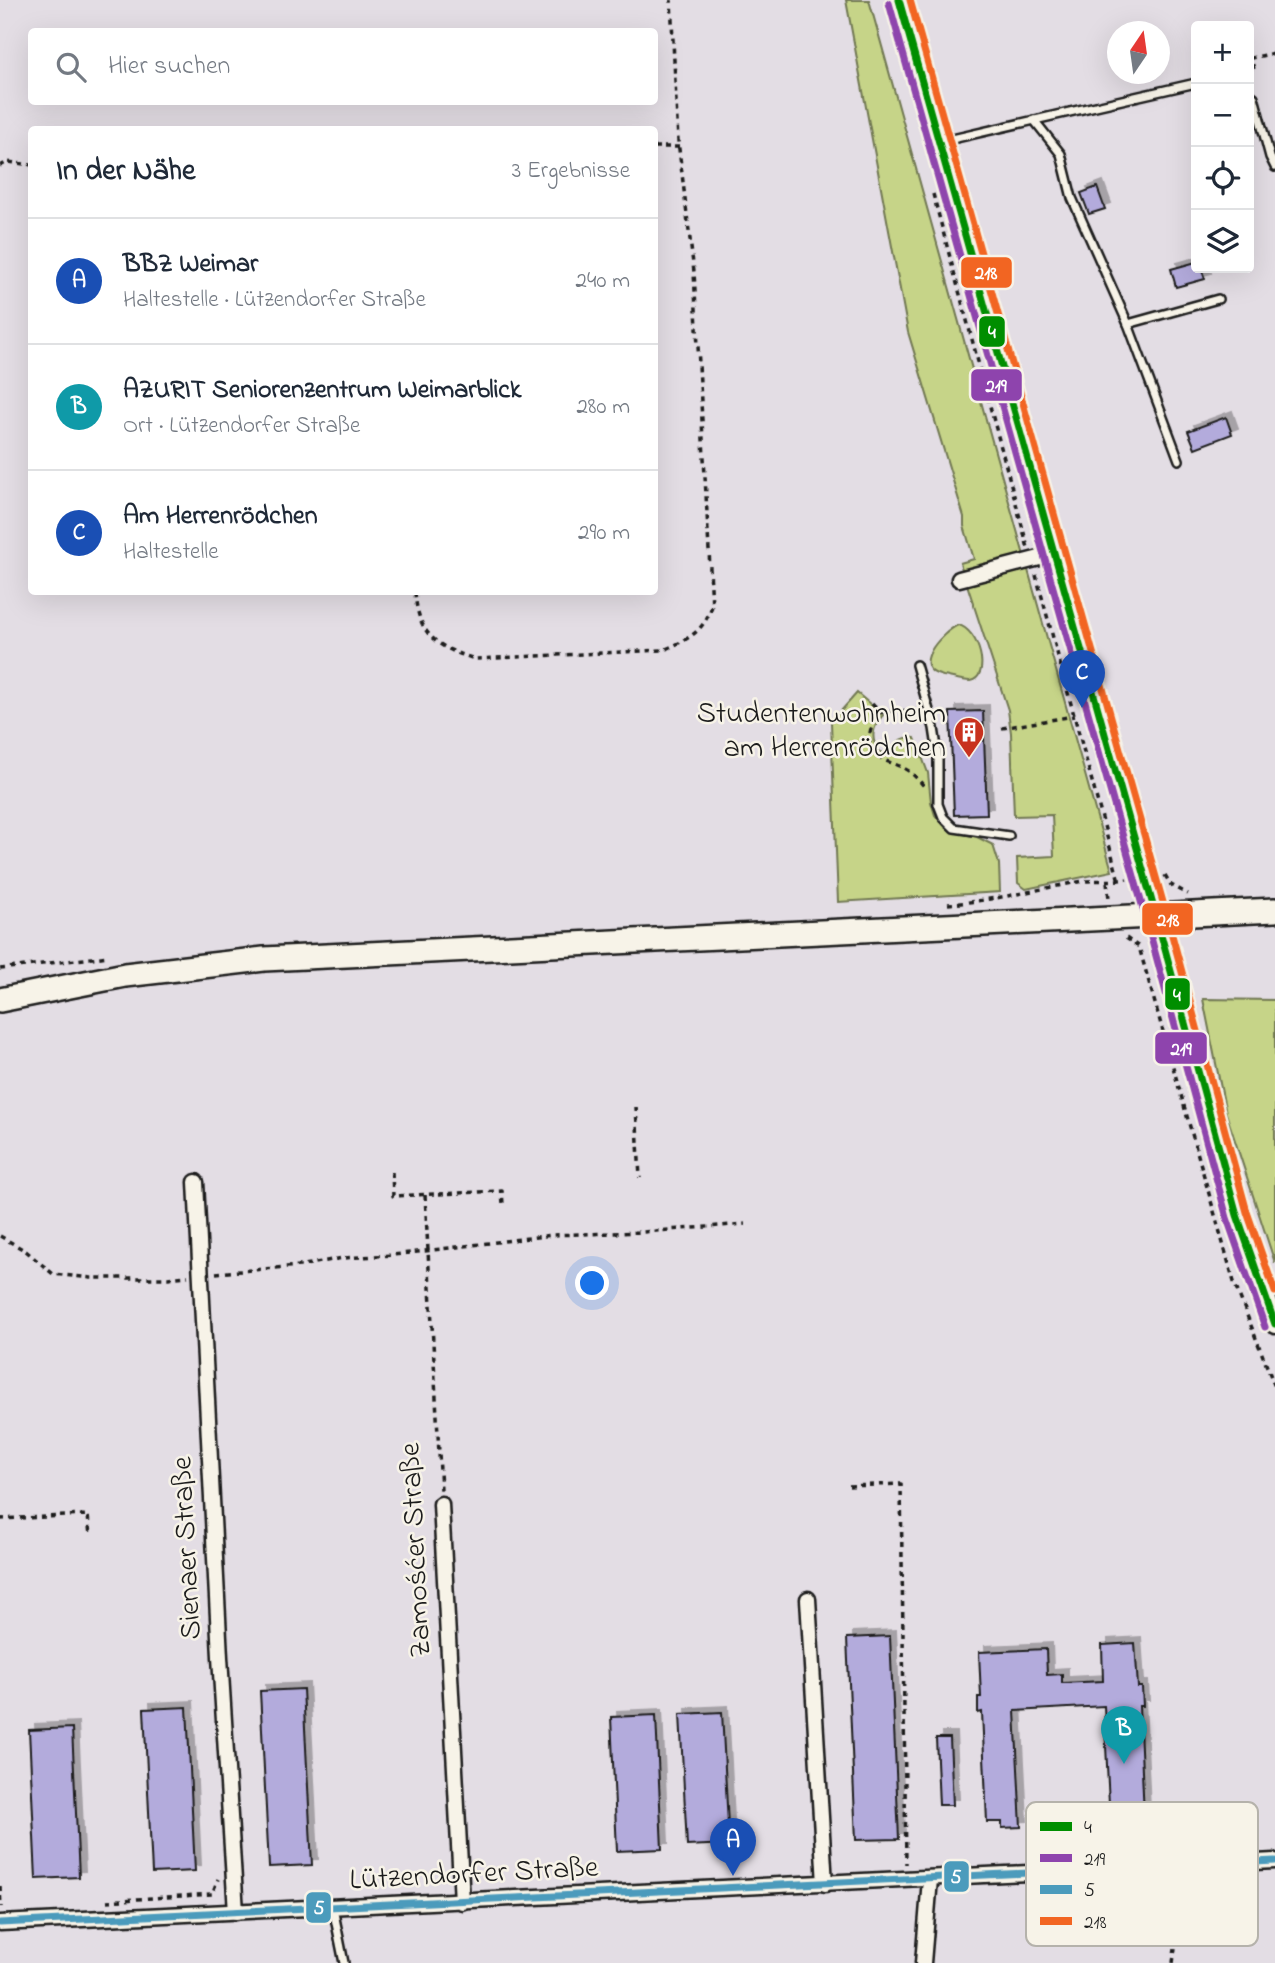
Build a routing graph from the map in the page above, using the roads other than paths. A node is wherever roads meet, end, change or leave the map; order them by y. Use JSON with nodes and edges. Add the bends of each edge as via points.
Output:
{"nodes":[{"id":1,"x":899,"y":0,"type":"edge"},
{"id":2,"x":1192,"y":84,"type":"edge"},
{"id":3,"x":1254,"y":97,"type":"edge"},
{"id":4,"x":1034,"y":120,"type":"junction"},
{"id":5,"x":938,"y":142,"type":"junction"},
{"id":6,"x":1275,"y":167,"type":"edge"},
{"id":7,"x":1218,"y":299,"type":"dead end"},
{"id":8,"x":1128,"y":324,"type":"junction"},
{"id":9,"x":1179,"y":460,"type":"dead end"},
{"id":10,"x":1055,"y":554,"type":"junction"},
{"id":11,"x":959,"y":579,"type":"dead end"},
{"id":12,"x":916,"y":665,"type":"dead end"},
{"id":13,"x":1009,"y":836,"type":"dead end"},
{"id":14,"x":1275,"y":910,"type":"edge"},
{"id":15,"x":1156,"y":916,"type":"junction"},
{"id":16,"x":0,"y":1000,"type":"edge"},
{"id":17,"x":196,"y":1182,"type":"dead end"},
{"id":18,"x":1275,"y":1324,"type":"edge"},
{"id":19,"x":441,"y":1504,"type":"road end"},
{"id":20,"x":808,"y":1599,"type":"dead end"},
{"id":21,"x":1026,"y":1873,"type":"edge"},
{"id":22,"x":930,"y":1879,"type":"junction"},
{"id":23,"x":825,"y":1884,"type":"junction"},
{"id":24,"x":462,"y":1902,"type":"junction"},
{"id":25,"x":332,"y":1908,"type":"junction"},
{"id":26,"x":236,"y":1912,"type":"junction"},
{"id":27,"x":0,"y":1923,"type":"edge"},
{"id":28,"x":344,"y":1963,"type":"edge"},
{"id":29,"x":923,"y":1963,"type":"edge"}],
"edges":[{"from":1,"to":5,"type":"main road"},
{"from":2,"to":4,"type":"lane"},
{"from":3,"to":6,"type":"lane"},
{"from":4,"to":5,"type":"lane"},
{"from":4,"to":8,"type":"lane","via":[[1061,154],[1072,198]]},
{"from":5,"to":10,"type":"main road"},
{"from":7,"to":8,"type":"lane"},
{"from":8,"to":9,"type":"lane"},
{"from":10,"to":11,"type":"street"},
{"from":10,"to":15,"type":"main road"},
{"from":12,"to":13,"type":"lane","via":[[939,754],[938,804],[943,817],[954,828]]},
{"from":14,"to":15,"type":"main road"},
{"from":15,"to":16,"type":"main road","via":[[264,960],[125,975]]},
{"from":15,"to":18,"type":"street","via":[[1237,1214]]},
{"from":17,"to":26,"type":"street","name":"Sienaer Straße"},
{"from":19,"to":24,"type":"street","name":"Zamośćer Straße"},
{"from":20,"to":23,"type":"street"},
{"from":21,"to":22,"type":"street","name":"Lützendorfer Straße"},
{"from":22,"to":23,"type":"street","name":"Lützendorfer Straße"},
{"from":22,"to":29,"type":"street"},
{"from":23,"to":24,"type":"street","name":"Lützendorfer Straße"},
{"from":24,"to":25,"type":"street","name":"Lützendorfer Straße"},
{"from":25,"to":26,"type":"street","name":"Lützendorfer Straße"},
{"from":25,"to":28,"type":"lane"},
{"from":26,"to":27,"type":"street","name":"Lützendorfer Straße"}]}
